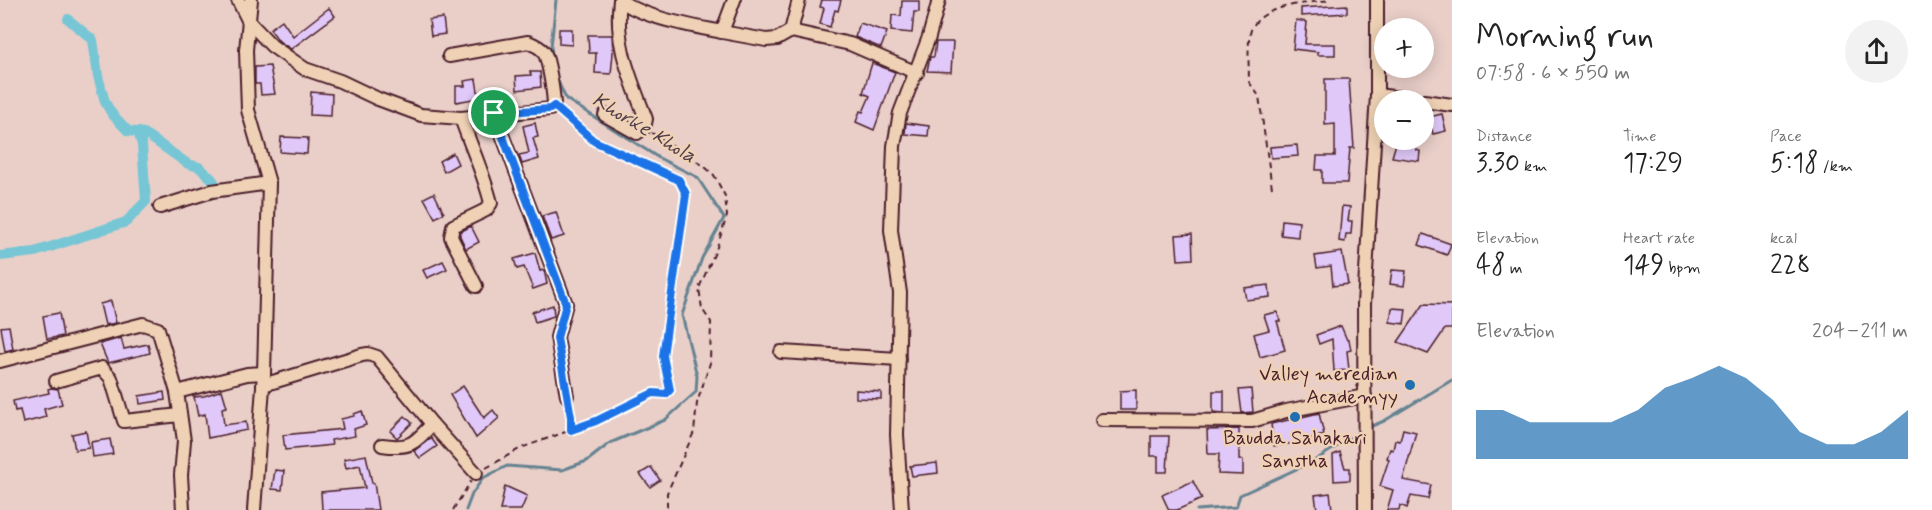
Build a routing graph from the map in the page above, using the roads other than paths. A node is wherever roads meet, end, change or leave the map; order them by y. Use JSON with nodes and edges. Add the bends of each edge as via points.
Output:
{"nodes":[{"id":1,"x":238,"y":0,"type":"edge"},
{"id":2,"x":252,"y":0,"type":"edge"},
{"id":3,"x":620,"y":0,"type":"edge"},
{"id":4,"x":734,"y":0,"type":"edge"},
{"id":5,"x":799,"y":0,"type":"edge"},
{"id":6,"x":939,"y":0,"type":"edge"},
{"id":7,"x":1377,"y":0,"type":"edge"},
{"id":8,"x":249,"y":22,"type":"junction"},
{"id":9,"x":791,"y":31,"type":"junction"},
{"id":10,"x":722,"y":32,"type":"junction"},
{"id":11,"x":449,"y":56,"type":"dead end"},
{"id":12,"x":917,"y":73,"type":"junction"},
{"id":13,"x":1377,"y":90,"type":"edge"},
{"id":14,"x":1434,"y":102,"type":"edge"},
{"id":15,"x":1452,"y":105,"type":"edge"},
{"id":16,"x":494,"y":113,"type":"junction"},
{"id":17,"x":605,"y":115,"type":"dead end"},
{"id":18,"x":461,"y":118,"type":"junction"},
{"id":19,"x":1374,"y":143,"type":"edge"},
{"id":20,"x":268,"y":183,"type":"junction"},
{"id":21,"x":160,"y":207,"type":"dead end"},
{"id":22,"x":476,"y":286,"type":"dead end"},
{"id":23,"x":781,"y":352,"type":"dead end"},
{"id":24,"x":899,"y":359,"type":"junction"},
{"id":25,"x":0,"y":361,"type":"edge"},
{"id":26,"x":264,"y":379,"type":"junction"},
{"id":27,"x":56,"y":381,"type":"dead end"},
{"id":28,"x":177,"y":392,"type":"junction"},
{"id":29,"x":567,"y":396,"type":"road end"},
{"id":30,"x":1365,"y":396,"type":"junction"},
{"id":31,"x":180,"y":415,"type":"junction"},
{"id":32,"x":1102,"y":420,"type":"dead end"},
{"id":33,"x":432,"y":424,"type":"junction"},
{"id":34,"x":382,"y":445,"type":"dead end"},
{"id":35,"x":476,"y":473,"type":"road end"},
{"id":36,"x":183,"y":510,"type":"edge"},
{"id":37,"x":254,"y":510,"type":"edge"},
{"id":38,"x":902,"y":510,"type":"edge"},
{"id":39,"x":1365,"y":510,"type":"edge"}],
"edges":[{"from":1,"to":8,"type":"street"},
{"from":2,"to":8,"type":"street"},
{"from":3,"to":10,"type":"street","via":[[648,13]]},
{"from":3,"to":17,"type":"street","via":[[618,35],[622,54],[646,119],[637,134]]},
{"from":4,"to":10,"type":"street"},
{"from":5,"to":9,"type":"street"},
{"from":6,"to":12,"type":"street"},
{"from":7,"to":13,"type":"street"},
{"from":8,"to":18,"type":"street","via":[[272,46],[305,69],[421,115]]},
{"from":8,"to":20,"type":"street","via":[[248,110]]},
{"from":9,"to":10,"type":"street","via":[[766,40]]},
{"from":9,"to":12,"type":"street","via":[[850,44]]},
{"from":11,"to":16,"type":"street","via":[[528,42],[544,53],[554,106]]},
{"from":12,"to":24,"type":"street","via":[[900,113],[894,146],[891,230],[900,292]]},
{"from":14,"to":15,"type":"street"},
{"from":16,"to":18,"type":"street"},
{"from":16,"to":29,"type":"street","via":[[566,304],[557,338]]},
{"from":18,"to":22,"type":"street","via":[[490,204],[450,231]]},
{"from":19,"to":30,"type":"street","via":[[1364,304]]},
{"from":20,"to":21,"type":"street","via":[[212,191]]},
{"from":20,"to":26,"type":"street"},
{"from":23,"to":24,"type":"street"},
{"from":24,"to":38,"type":"street","via":[[897,435]]},
{"from":25,"to":28,"type":"street","via":[[151,325],[158,329]]},
{"from":26,"to":28,"type":"street","via":[[248,374]]},
{"from":26,"to":33,"type":"street","via":[[368,354],[377,357]]},
{"from":26,"to":37,"type":"street"},
{"from":27,"to":31,"type":"street","via":[[102,368],[111,378],[124,422]]},
{"from":28,"to":31,"type":"street"},
{"from":30,"to":32,"type":"street","via":[[1252,421]]},
{"from":30,"to":39,"type":"street"},
{"from":31,"to":36,"type":"street","via":[[184,441]]},
{"from":33,"to":34,"type":"street","via":[[411,446]]},
{"from":33,"to":35,"type":"street"}]}
